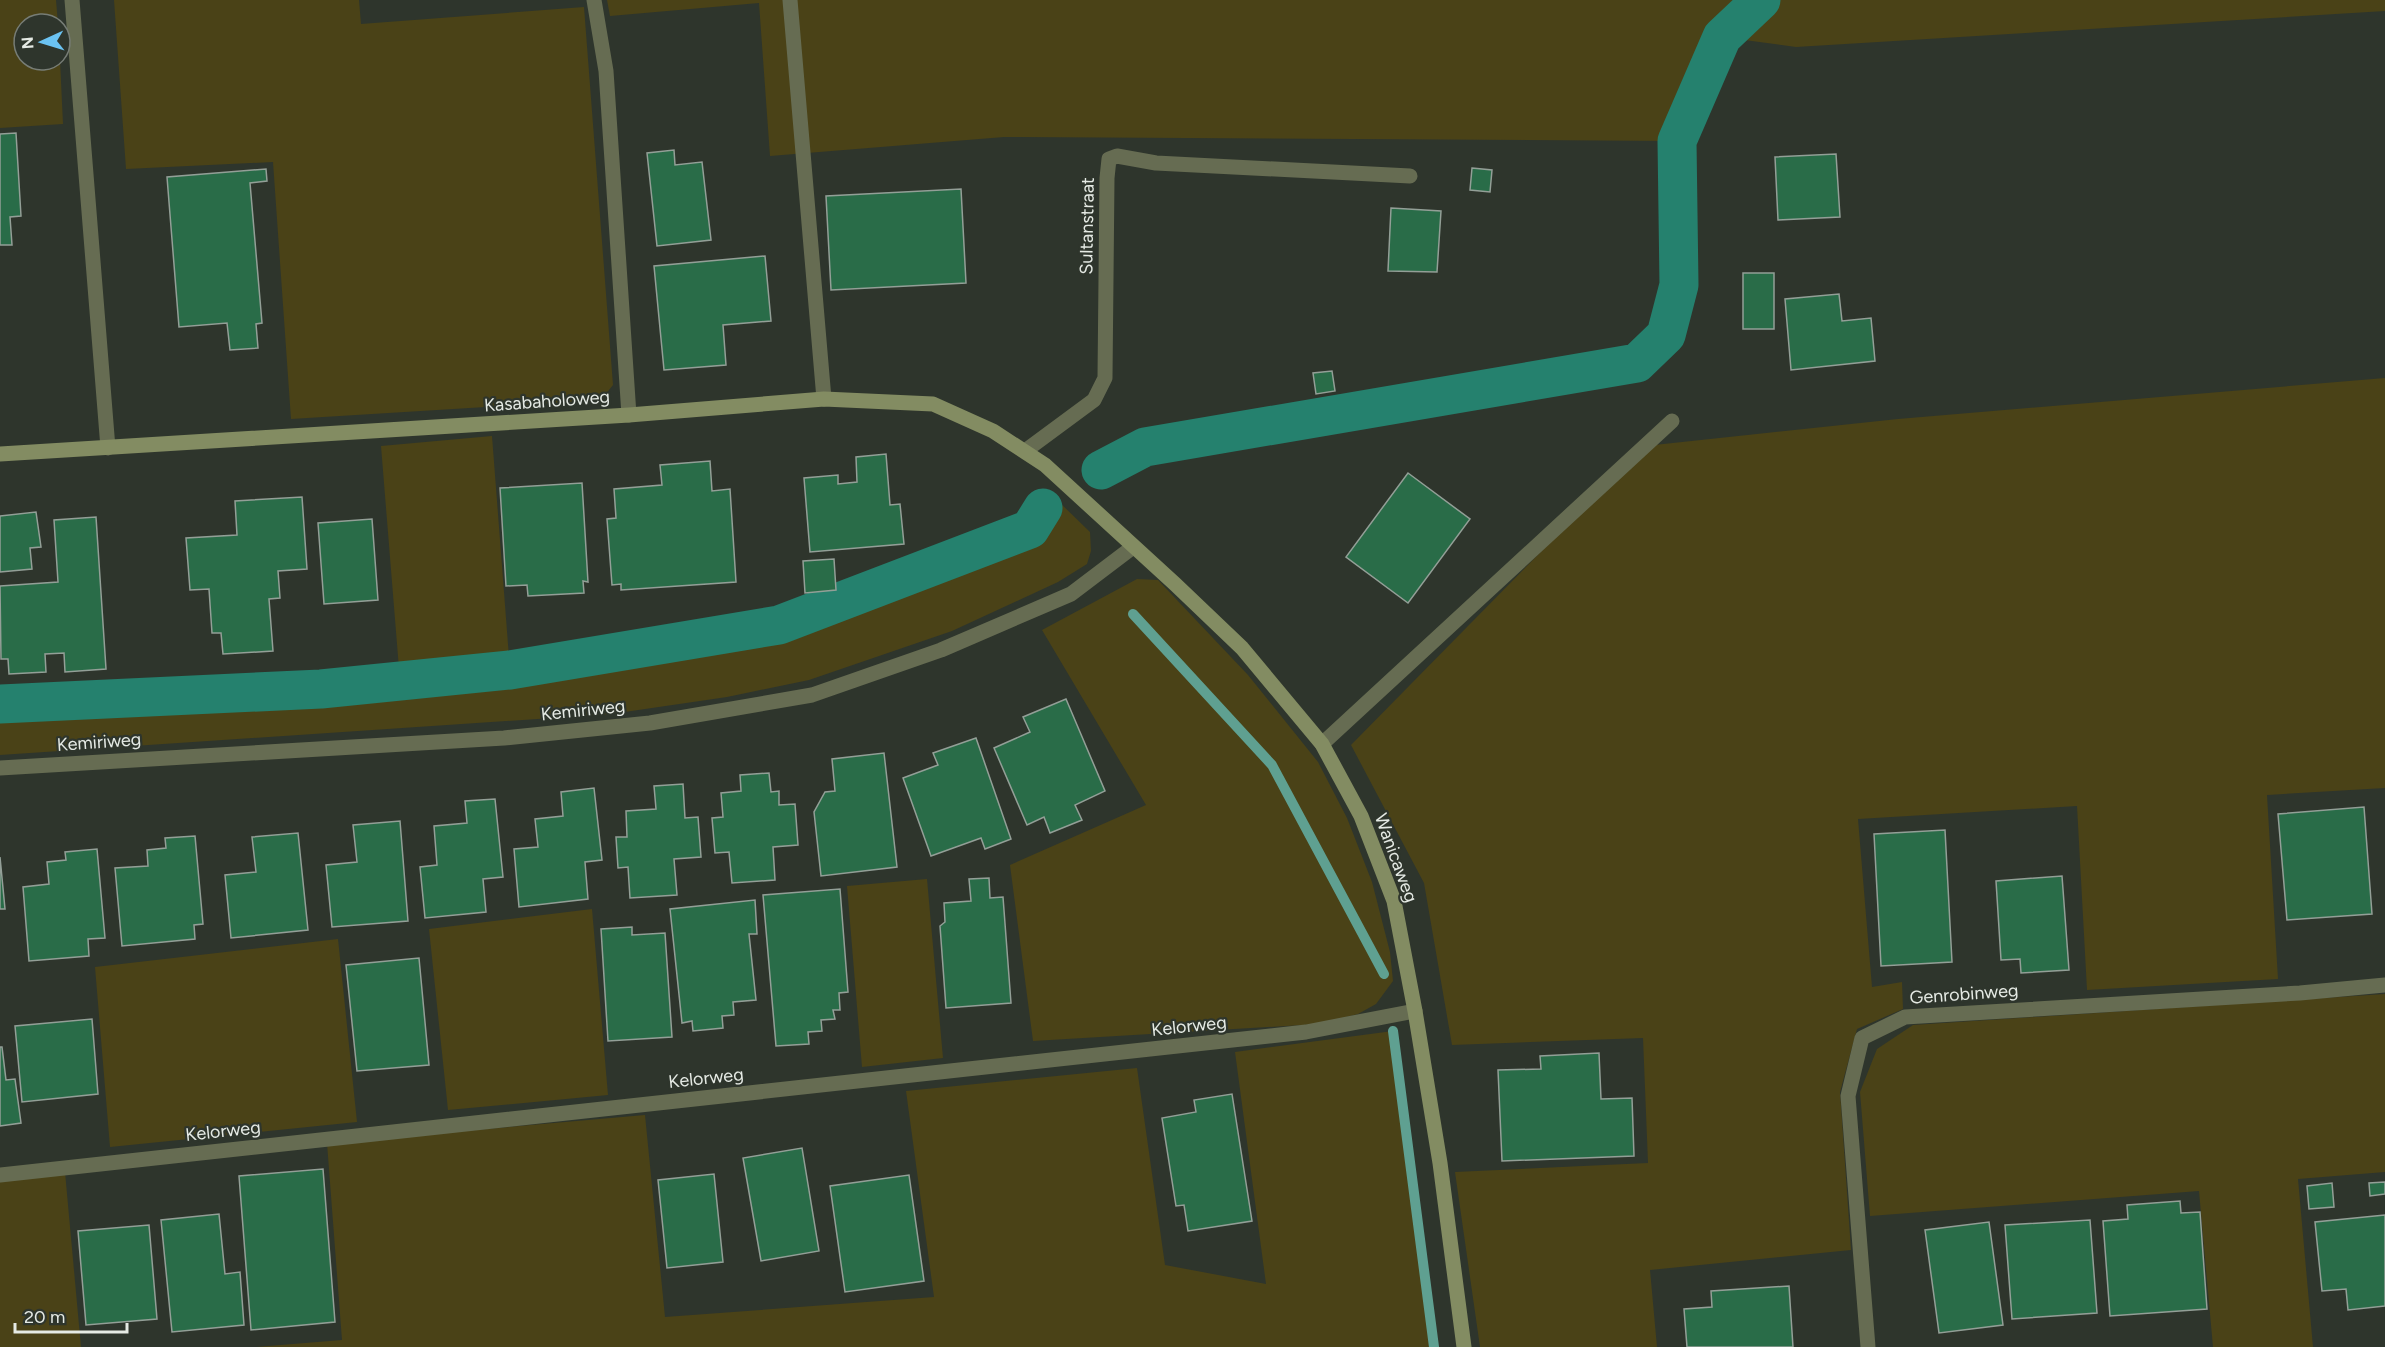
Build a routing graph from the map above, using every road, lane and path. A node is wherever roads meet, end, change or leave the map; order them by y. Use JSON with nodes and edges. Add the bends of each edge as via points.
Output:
{"nodes":[{"id":1,"x":72,"y":0,"type":"edge"},
{"id":2,"x":594,"y":0,"type":"edge"},
{"id":3,"x":790,"y":0,"type":"edge"},
{"id":4,"x":1410,"y":176,"type":"dead end"},
{"id":5,"x":824,"y":399,"type":"junction"},
{"id":6,"x":629,"y":415,"type":"junction"},
{"id":7,"x":1672,"y":421,"type":"dead end"},
{"id":8,"x":108,"y":448,"type":"junction"},
{"id":9,"x":1025,"y":451,"type":"junction"},
{"id":10,"x":0,"y":454,"type":"edge"},
{"id":11,"x":1071,"y":489,"type":"joint"},
{"id":12,"x":1133,"y":547,"type":"junction"},
{"id":13,"x":1322,"y":744,"type":"junction"},
{"id":14,"x":0,"y":768,"type":"edge"},
{"id":15,"x":2385,"y":985,"type":"edge"},
{"id":16,"x":1415,"y":1011,"type":"junction"},
{"id":17,"x":0,"y":1175,"type":"edge"},
{"id":18,"x":1464,"y":1347,"type":"edge"},
{"id":19,"x":1868,"y":1347,"type":"edge"}],
"edges":[{"from":1,"to":8,"type":"street"},
{"from":2,"to":6,"type":"street","via":[[606,71]]},
{"from":3,"to":5,"type":"street"},
{"from":4,"to":9,"type":"street","name":"Sultanstraat","via":[[1156,163],[1117,156],[1109,159],[1105,378],[1095,400]]},
{"from":5,"to":6,"type":"street","name":"Kasabaholoweg"},
{"from":5,"to":9,"type":"street","name":"Kasabaholoweg","via":[[933,404],[993,431]]},
{"from":6,"to":8,"type":"street","name":"Kasabaholoweg"},
{"from":7,"to":13,"type":"street"},
{"from":8,"to":10,"type":"street","name":"Kasabaholoweg"},
{"from":9,"to":11,"type":"street","name":"Kasabaholoweg"},
{"from":11,"to":12,"type":"street","name":"Wanicaweg"},
{"from":12,"to":13,"type":"street","name":"Wanicaweg","via":[[1242,648]]},
{"from":12,"to":14,"type":"street","name":"Kemiriweg","via":[[1071,594],[941,650],[812,694],[650,723],[504,738]]},
{"from":13,"to":16,"type":"street","name":"Wanicaweg","via":[[1361,816],[1394,902]]},
{"from":15,"to":19,"type":"street","name":"Genrobinweg","via":[[1905,1017],[1862,1038],[1848,1096]]},
{"from":16,"to":17,"type":"street","name":"Kelorweg","via":[[1306,1032]]},
{"from":16,"to":18,"type":"street","name":"Wanicaweg"}]}
